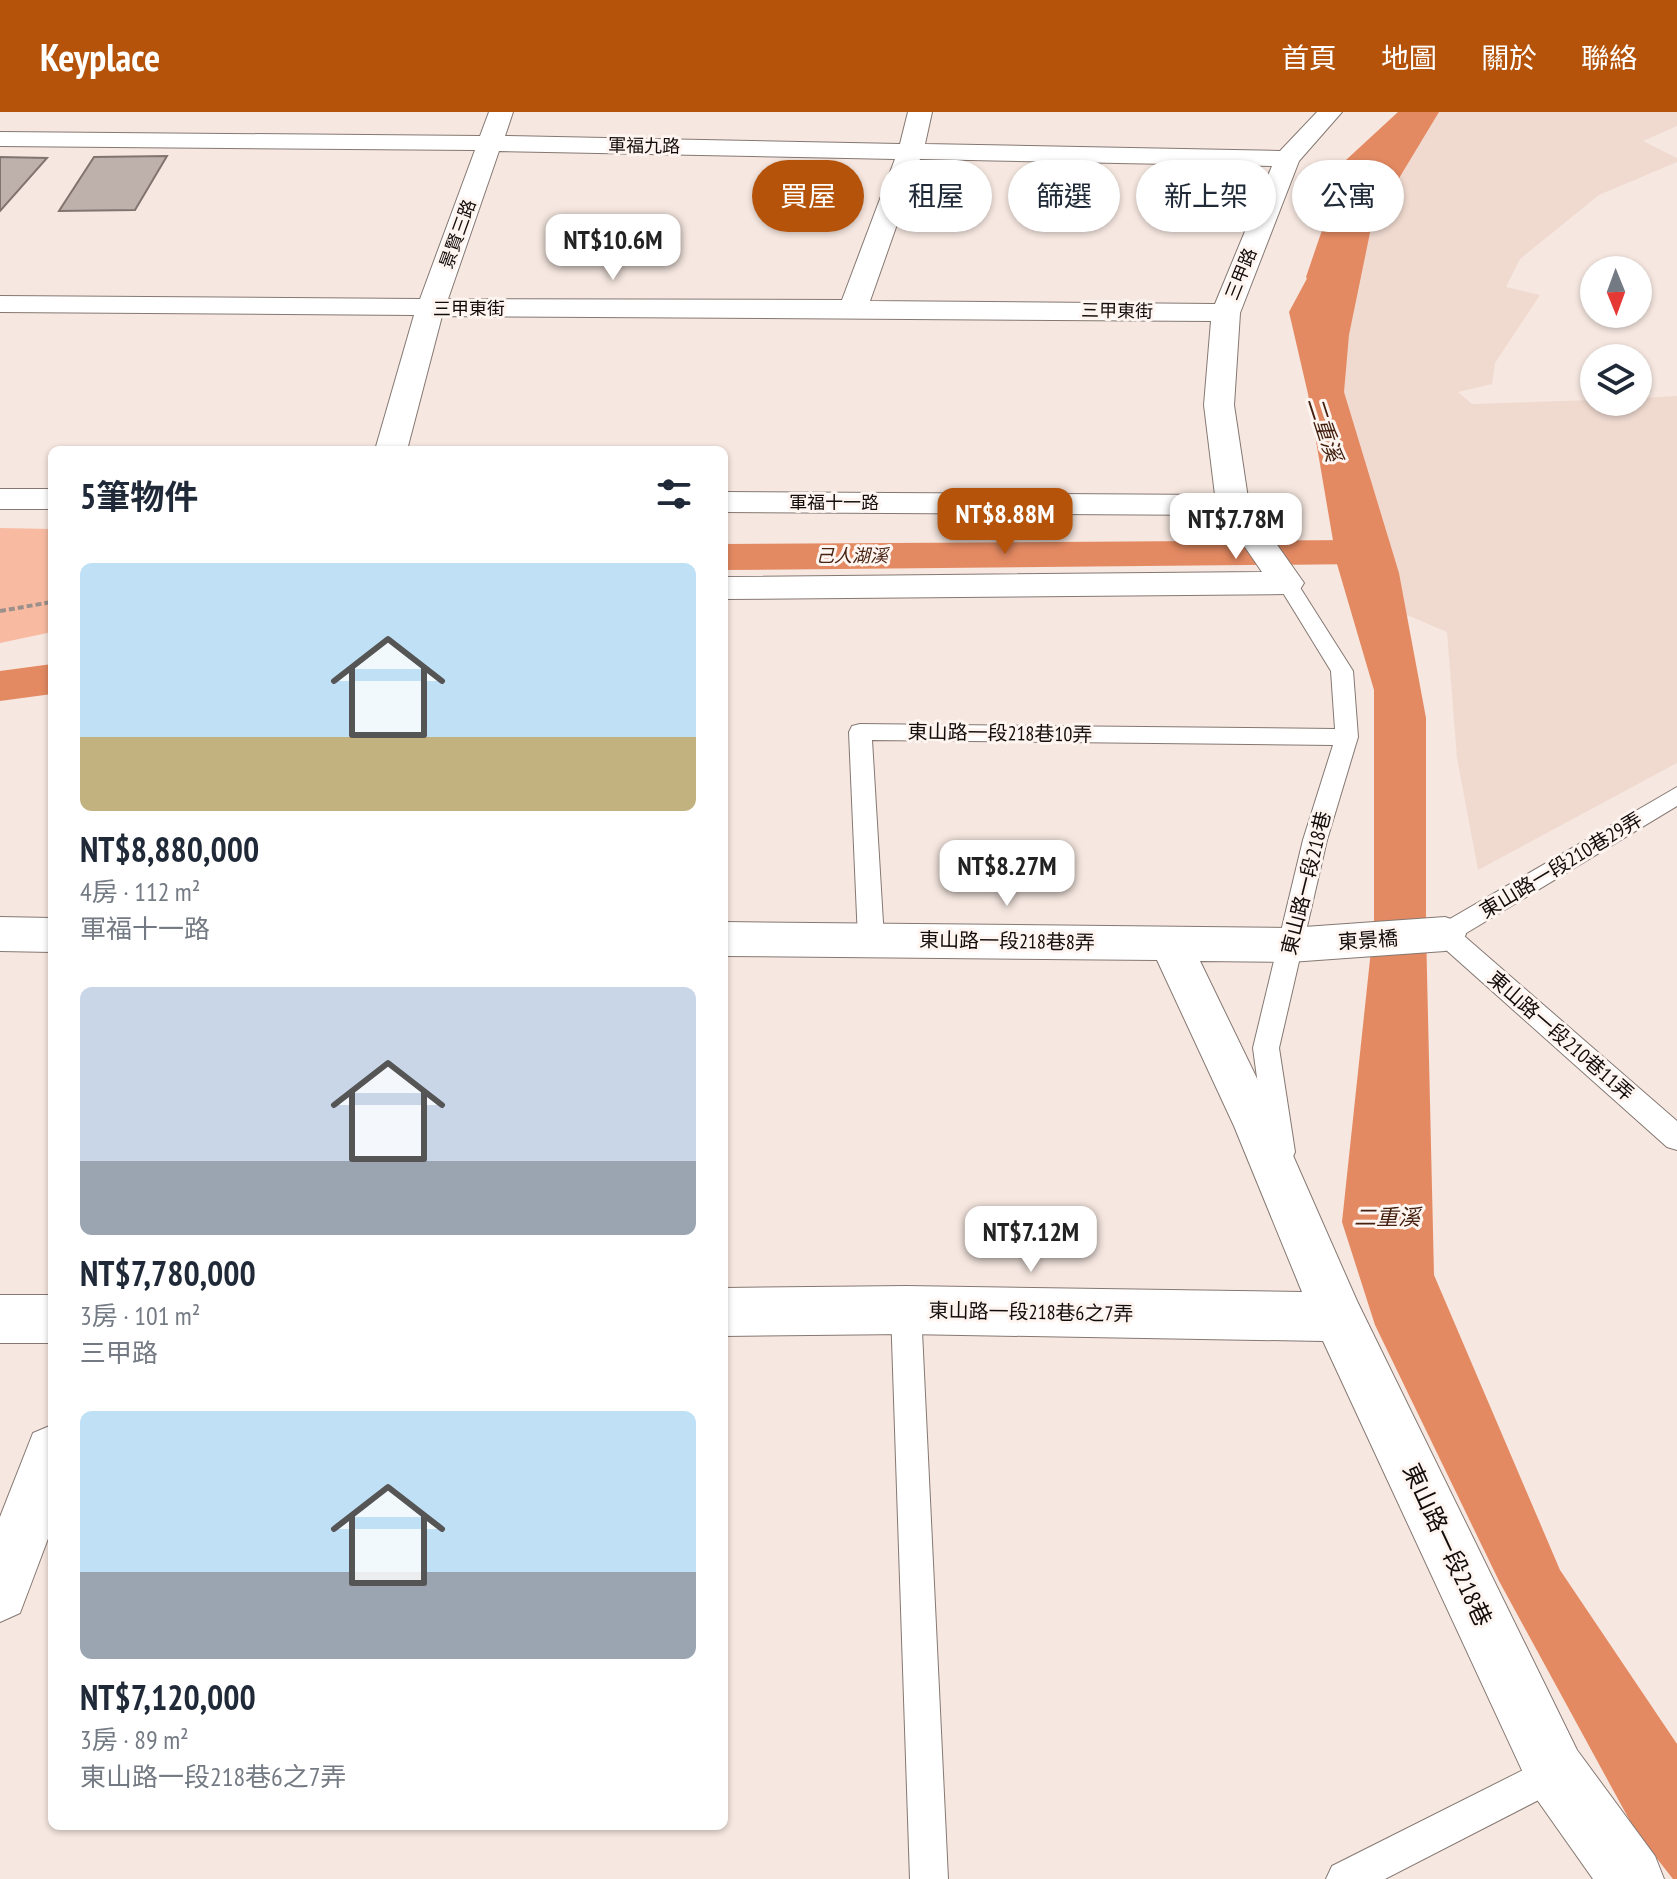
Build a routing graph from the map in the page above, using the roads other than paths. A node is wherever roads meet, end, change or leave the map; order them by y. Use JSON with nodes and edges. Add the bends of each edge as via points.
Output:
{"nodes":[{"id":1,"x":501,"y":112,"type":"edge"},
{"id":2,"x":920,"y":112,"type":"edge"},
{"id":3,"x":1330,"y":112,"type":"edge"},
{"id":4,"x":0,"y":139,"type":"edge"},
{"id":5,"x":491,"y":143,"type":"junction"},
{"id":6,"x":911,"y":150,"type":"junction"},
{"id":7,"x":1287,"y":159,"type":"junction"},
{"id":8,"x":0,"y":304,"type":"edge"},
{"id":9,"x":854,"y":307,"type":"junction"},
{"id":10,"x":430,"y":309,"type":"junction"},
{"id":11,"x":1226,"y":313,"type":"junction"},
{"id":12,"x":392,"y":446,"type":"edge"},
{"id":13,"x":0,"y":499,"type":"edge"},
{"id":14,"x":48,"y":499,"type":"edge"},
{"id":15,"x":728,"y":502,"type":"edge"},
{"id":16,"x":1233,"y":505,"type":"junction"},
{"id":17,"x":1287,"y":583,"type":"junction"},
{"id":18,"x":728,"y":588,"type":"edge"},
{"id":19,"x":1347,"y":737,"type":"junction"},
{"id":20,"x":1677,"y":795,"type":"edge"},
{"id":21,"x":0,"y":934,"type":"edge"},
{"id":22,"x":1445,"y":934,"type":"junction"},
{"id":23,"x":48,"y":935,"type":"edge"},
{"id":24,"x":728,"y":939,"type":"edge"},
{"id":25,"x":871,"y":939,"type":"junction"},
{"id":26,"x":1172,"y":944,"type":"junction"},
{"id":27,"x":1290,"y":945,"type":"junction"},
{"id":28,"x":1677,"y":1138,"type":"edge"},
{"id":29,"x":1287,"y":1198,"type":"junction"},
{"id":30,"x":906,"y":1310,"type":"junction"},
{"id":31,"x":728,"y":1312,"type":"edge"},
{"id":32,"x":1338,"y":1317,"type":"junction"},
{"id":33,"x":0,"y":1319,"type":"edge"},
{"id":34,"x":48,"y":1319,"type":"edge"},
{"id":35,"x":48,"y":1463,"type":"edge"},
{"id":36,"x":0,"y":1593,"type":"edge"},
{"id":37,"x":1555,"y":1772,"type":"junction"},
{"id":38,"x":929,"y":1879,"type":"edge"},
{"id":39,"x":1345,"y":1879,"type":"edge"},
{"id":40,"x":1632,"y":1879,"type":"edge"}],
"edges":[{"from":1,"to":5,"type":"street","name":"景賢三路"},
{"from":2,"to":6,"type":"street"},
{"from":3,"to":7,"type":"street","name":"三甲路"},
{"from":4,"to":5,"type":"street","name":"軍福九路"},
{"from":5,"to":6,"type":"street","name":"軍福九路"},
{"from":5,"to":10,"type":"street","name":"景賢三路"},
{"from":6,"to":7,"type":"street","name":"軍福九路"},
{"from":6,"to":9,"type":"street"},
{"from":7,"to":11,"type":"street","name":"三甲路"},
{"from":8,"to":10,"type":"street","name":"三甲東街"},
{"from":9,"to":10,"type":"street","name":"三甲東街"},
{"from":9,"to":11,"type":"street","name":"三甲東街"},
{"from":10,"to":12,"type":"street","name":"景賢三路"},
{"from":11,"to":16,"type":"street","name":"三甲路","via":[[1219,405]]},
{"from":13,"to":14,"type":"street"},
{"from":15,"to":16,"type":"street","name":"軍福十一路"},
{"from":16,"to":17,"type":"street"},
{"from":17,"to":18,"type":"street"},
{"from":17,"to":19,"type":"lane","name":"東山路一段218巷","via":[[1342,671]]},
{"from":19,"to":25,"type":"lane","name":"東山路一段218巷10弄","via":[[860,732]]},
{"from":19,"to":27,"type":"lane","name":"東山路一段218巷"},
{"from":20,"to":22,"type":"lane","name":"東山路一段210巷29弄"},
{"from":21,"to":23,"type":"street"},
{"from":22,"to":27,"type":"street","name":"東景橋"},
{"from":22,"to":28,"type":"lane","name":"東山路一段210巷11弄"},
{"from":24,"to":25,"type":"street","name":"東山路一段218巷8弄"},
{"from":25,"to":26,"type":"street","name":"東山路一段218巷8弄"},
{"from":26,"to":27,"type":"street","name":"東山路一段218巷8弄"},
{"from":26,"to":29,"type":"street","name":"東山路一段218巷"},
{"from":27,"to":29,"type":"lane","name":"東山路一段218巷","via":[[1266,1048]]},
{"from":29,"to":32,"type":"street","name":"東山路一段218巷"},
{"from":30,"to":31,"type":"street","name":"東山路一段218巷6之7弄"},
{"from":30,"to":32,"type":"street","name":"東山路一段218巷6之7弄"},
{"from":30,"to":38,"type":"lane"},
{"from":32,"to":37,"type":"street","name":"東山路一段218巷"},
{"from":33,"to":34,"type":"street"},
{"from":35,"to":36,"type":"street"},
{"from":37,"to":39,"type":"lane"},
{"from":37,"to":40,"type":"street","name":"東山路一段218巷"}]}
